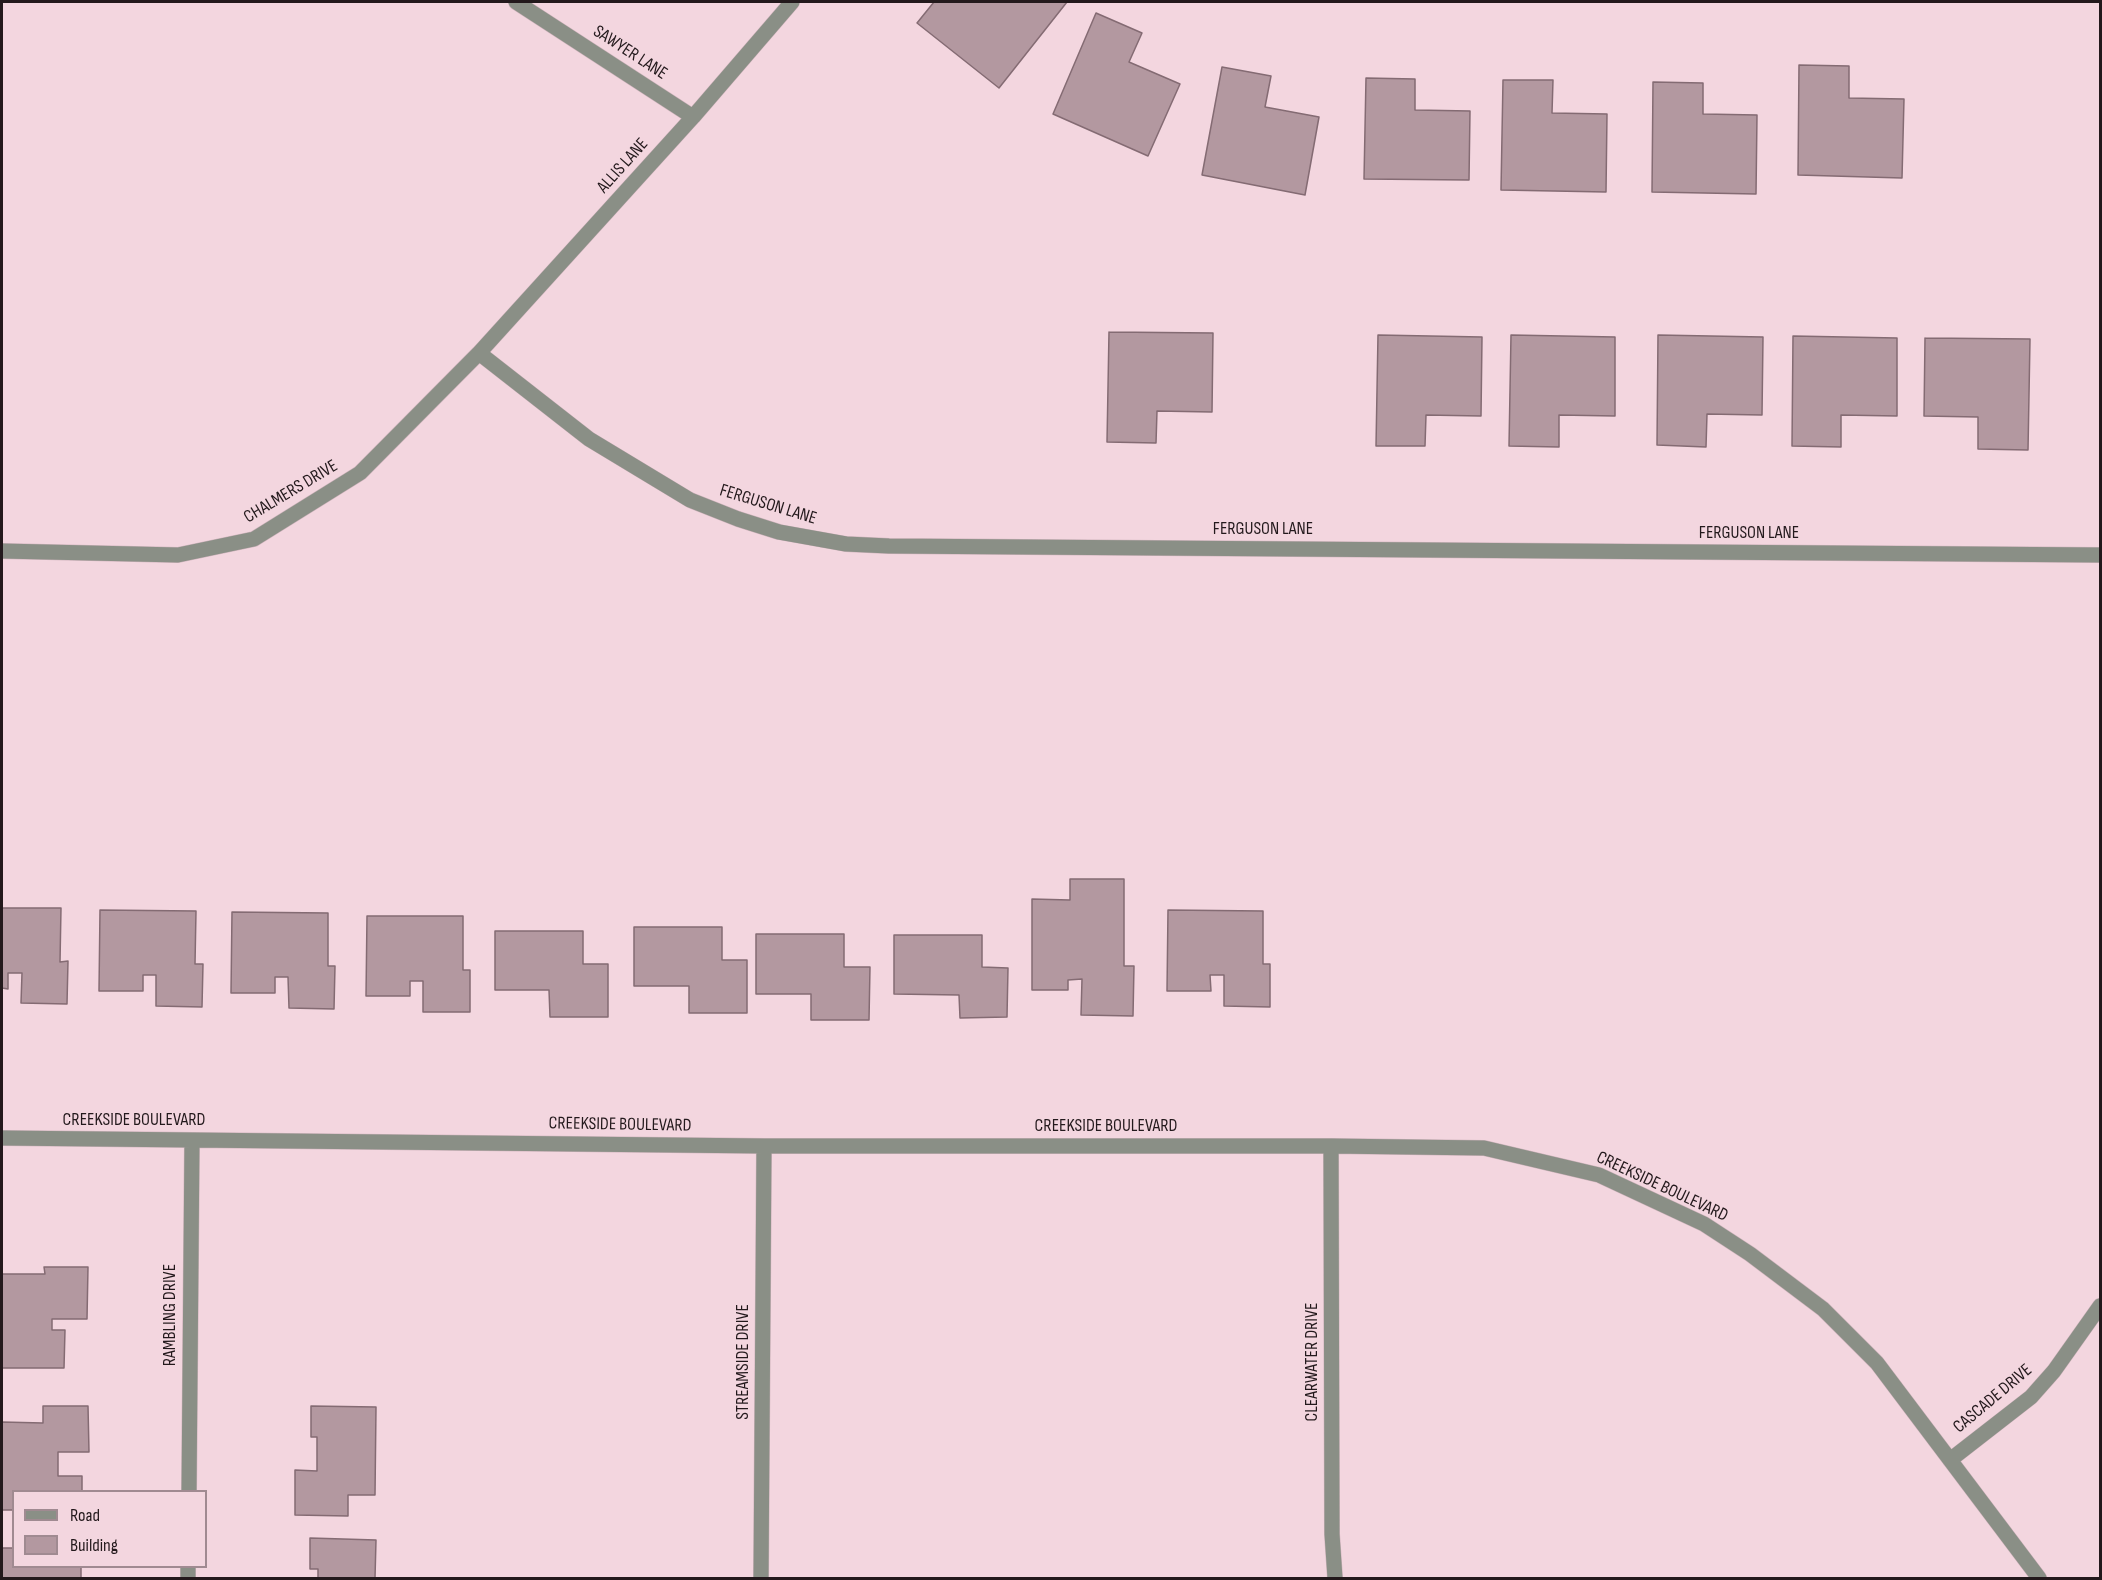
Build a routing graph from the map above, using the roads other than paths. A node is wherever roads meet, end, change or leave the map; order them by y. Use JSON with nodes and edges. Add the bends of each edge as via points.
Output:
{"nodes":[{"id":1,"x":516,"y":2,"type":"edge"},
{"id":2,"x":792,"y":2,"type":"edge"},
{"id":3,"x":693,"y":117,"type":"junction"},
{"id":4,"x":479,"y":353,"type":"junction"},
{"id":5,"x":2,"y":551,"type":"edge"},
{"id":6,"x":2100,"y":555,"type":"edge"},
{"id":7,"x":2,"y":1138,"type":"edge"},
{"id":8,"x":192,"y":1140,"type":"junction"},
{"id":9,"x":764,"y":1146,"type":"junction"},
{"id":10,"x":1330,"y":1146,"type":"junction"},
{"id":11,"x":2100,"y":1306,"type":"edge"},
{"id":12,"x":1950,"y":1460,"type":"junction"},
{"id":13,"x":189,"y":1490,"type":"edge"},
{"id":14,"x":761,"y":1578,"type":"edge"},
{"id":15,"x":1335,"y":1578,"type":"edge"},
{"id":16,"x":2039,"y":1578,"type":"edge"}],
"edges":[{"from":1,"to":3,"type":"street","name":"SAWYER LANE"},
{"from":2,"to":3,"type":"street","name":"ALLIS LANE"},
{"from":3,"to":4,"type":"street","name":"ALLIS LANE"},
{"from":4,"to":5,"type":"street","name":"CHALMERS DRIVE","via":[[360,473],[254,539],[178,555]]},
{"from":4,"to":6,"type":"street","name":"FERGUSON LANE","via":[[589,439],[690,500],[779,532],[846,544]]},
{"from":7,"to":8,"type":"street","name":"CREEKSIDE BOULEVARD"},
{"from":8,"to":9,"type":"street","name":"CREEKSIDE BOULEVARD"},
{"from":8,"to":13,"type":"street","name":"RAMBLING DRIVE"},
{"from":9,"to":10,"type":"street","name":"CREEKSIDE BOULEVARD"},
{"from":9,"to":14,"type":"street","name":"STREAMSIDE DRIVE"},
{"from":10,"to":12,"type":"street","name":"CREEKSIDE BOULEVARD","via":[[1484,1148],[1599,1175],[1704,1224],[1823,1309],[1877,1364]]},
{"from":10,"to":15,"type":"street","name":"CLEARWATER DRIVE"},
{"from":11,"to":12,"type":"street","name":"CASCADE DRIVE","via":[[2031,1397]]},
{"from":12,"to":16,"type":"street","name":"CREEKSIDE BOULEVARD"}]}
